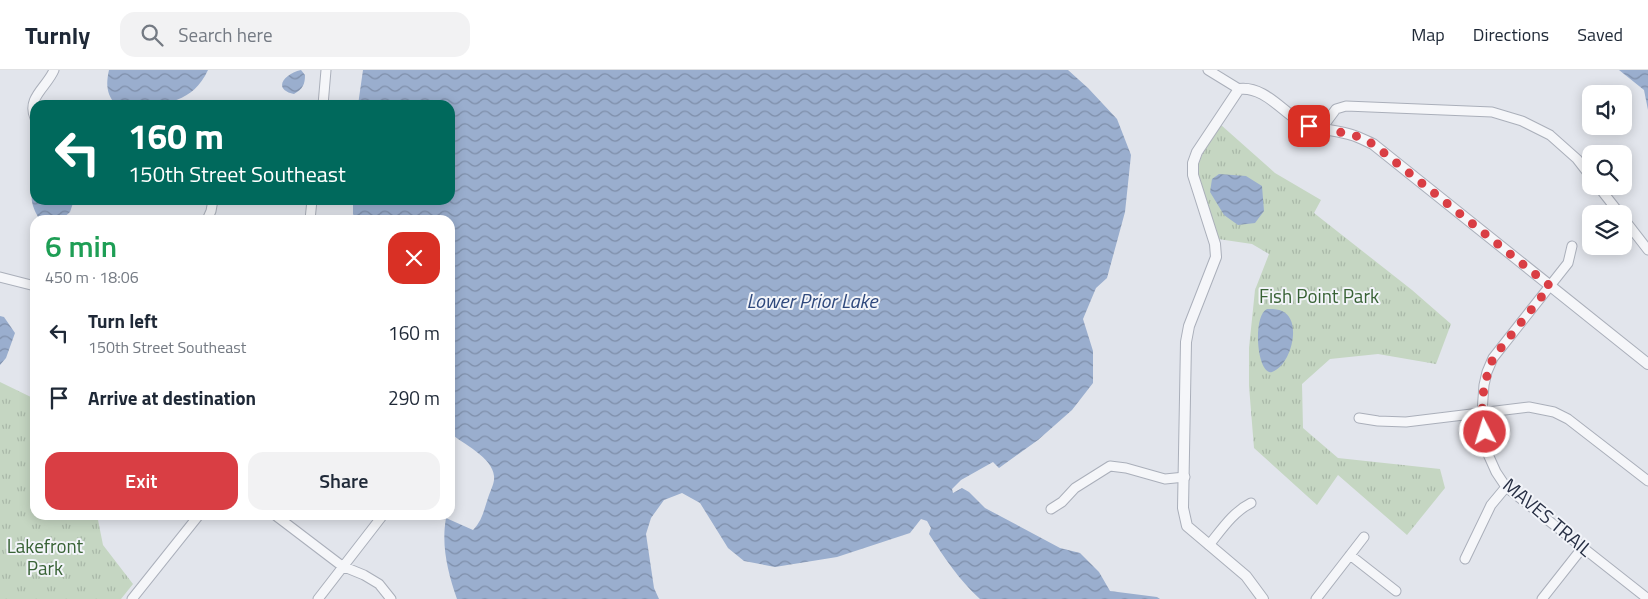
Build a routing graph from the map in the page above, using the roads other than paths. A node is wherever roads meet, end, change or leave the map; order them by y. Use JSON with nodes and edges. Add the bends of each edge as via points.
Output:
{"nodes":[{"id":1,"x":54,"y":70,"type":"edge"},
{"id":2,"x":326,"y":70,"type":"edge"},
{"id":3,"x":1208,"y":70,"type":"edge"},
{"id":4,"x":1239,"y":89,"type":"junction"},
{"id":5,"x":34,"y":100,"type":"edge"},
{"id":6,"x":323,"y":100,"type":"edge"},
{"id":7,"x":1322,"y":128,"type":"junction"},
{"id":8,"x":1582,"y":165,"type":"edge"},
{"id":9,"x":1605,"y":195,"type":"edge"},
{"id":10,"x":1613,"y":205,"type":"edge"},
{"id":11,"x":1632,"y":229,"type":"edge"},
{"id":12,"x":1572,"y":246,"type":"dead end"},
{"id":13,"x":1648,"y":250,"type":"edge"},
{"id":14,"x":0,"y":277,"type":"edge"},
{"id":15,"x":30,"y":285,"type":"edge"},
{"id":16,"x":1550,"y":286,"type":"junction"},
{"id":17,"x":1648,"y":364,"type":"edge"},
{"id":18,"x":1482,"y":412,"type":"junction"},
{"id":19,"x":1359,"y":418,"type":"dead end"},
{"id":20,"x":1185,"y":478,"type":"junction"},
{"id":21,"x":1648,"y":481,"type":"edge"},
{"id":22,"x":1506,"y":486,"type":"junction"},
{"id":23,"x":1251,"y":503,"type":"dead end"},
{"id":24,"x":1051,"y":508,"type":"dead end"},
{"id":25,"x":195,"y":520,"type":"edge"},
{"id":26,"x":282,"y":520,"type":"edge"},
{"id":27,"x":379,"y":520,"type":"edge"},
{"id":28,"x":1364,"y":537,"type":"dead end"},
{"id":29,"x":1209,"y":545,"type":"junction"},
{"id":30,"x":1583,"y":547,"type":"junction"},
{"id":31,"x":1350,"y":555,"type":"junction"},
{"id":32,"x":1465,"y":559,"type":"dead end"},
{"id":33,"x":342,"y":566,"type":"junction"},
{"id":34,"x":1396,"y":591,"type":"dead end"},
{"id":35,"x":132,"y":599,"type":"edge"},
{"id":36,"x":318,"y":599,"type":"edge"},
{"id":37,"x":391,"y":599,"type":"edge"},
{"id":38,"x":1263,"y":599,"type":"edge"},
{"id":39,"x":1316,"y":599,"type":"edge"},
{"id":40,"x":1542,"y":599,"type":"edge"},
{"id":41,"x":1648,"y":599,"type":"edge"}],
"edges":[{"from":1,"to":5,"type":"street"},
{"from":2,"to":6,"type":"street"},
{"from":3,"to":4,"type":"street"},
{"from":4,"to":7,"type":"street","via":[[1258,91],[1300,122]]},
{"from":4,"to":20,"type":"street","via":[[1193,163],[1193,175],[1215,244],[1216,257],[1186,342]]},
{"from":7,"to":8,"type":"street","via":[[1336,109],[1346,106],[1492,112],[1522,121],[1550,135]]},
{"from":7,"to":16,"type":"street","via":[[1354,135],[1373,144]]},
{"from":9,"to":10,"type":"street"},
{"from":11,"to":13,"type":"street"},
{"from":12,"to":16,"type":"street","name":"MAVES TRAIL","via":[[1568,263]]},
{"from":14,"to":15,"type":"street"},
{"from":16,"to":17,"type":"street"},
{"from":16,"to":18,"type":"street","name":"MAVES TRAIL","via":[[1493,358],[1484,385]]},
{"from":18,"to":19,"type":"street","via":[[1406,422]]},
{"from":18,"to":21,"type":"street","via":[[1529,407],[1554,412],[1568,419]]},
{"from":18,"to":22,"type":"street","name":"MAVES TRAIL","via":[[1487,452]]},
{"from":20,"to":24,"type":"street","via":[[1165,480],[1110,466]]},
{"from":20,"to":29,"type":"street","via":[[1183,508],[1187,526]]},
{"from":22,"to":30,"type":"street","name":"MAVES TRAIL"},
{"from":22,"to":32,"type":"street","via":[[1492,505]]},
{"from":23,"to":29,"type":"street","via":[[1234,515]]},
{"from":25,"to":35,"type":"street"},
{"from":26,"to":33,"type":"street"},
{"from":27,"to":33,"type":"street"},
{"from":28,"to":31,"type":"street"},
{"from":29,"to":38,"type":"street","via":[[1246,576]]},
{"from":30,"to":40,"type":"street"},
{"from":30,"to":41,"type":"street","name":"MAVES TRAIL"},
{"from":31,"to":34,"type":"street"},
{"from":31,"to":39,"type":"street"},
{"from":33,"to":36,"type":"street"},
{"from":33,"to":37,"type":"street","via":[[379,584]]}]}
